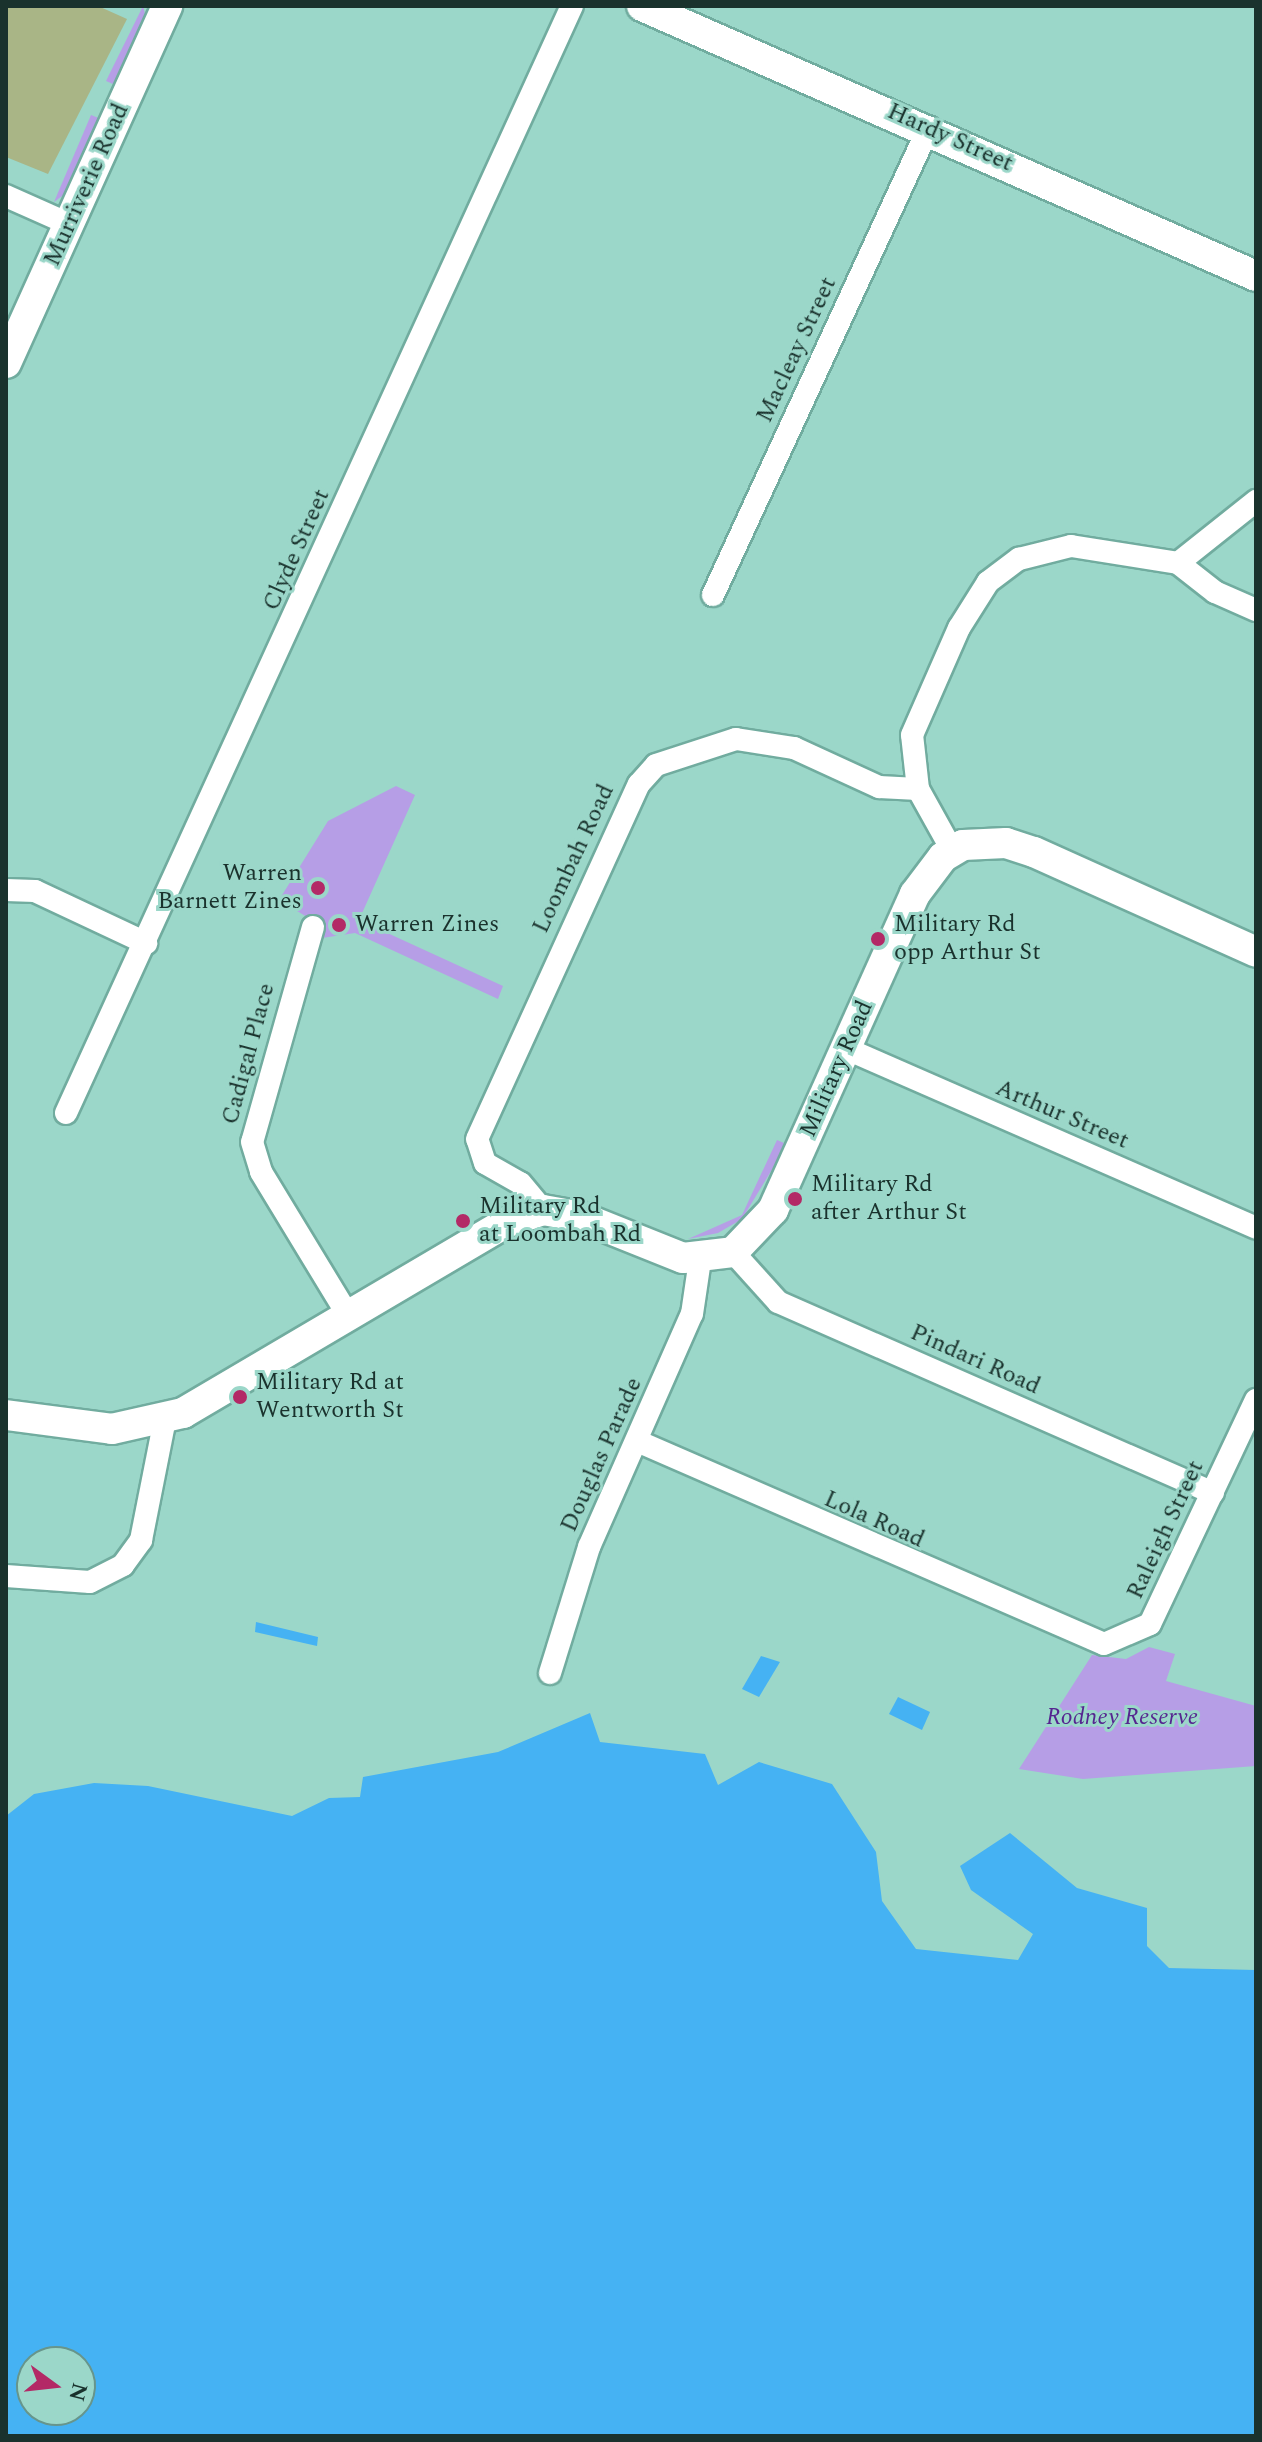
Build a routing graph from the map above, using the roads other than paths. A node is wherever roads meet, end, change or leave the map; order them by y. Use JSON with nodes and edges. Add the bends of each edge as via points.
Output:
{"nodes":[{"id":1,"x":167,"y":6,"type":"edge"},
{"id":2,"x":572,"y":6,"type":"edge"},
{"id":3,"x":642,"y":6,"type":"edge"},
{"id":4,"x":929,"y":127,"type":"junction"},
{"id":5,"x":6,"y":196,"type":"edge"},
{"id":6,"x":69,"y":224,"type":"junction"},
{"id":7,"x":1256,"y":276,"type":"edge"},
{"id":8,"x":6,"y":363,"type":"edge"},
{"id":9,"x":1256,"y":501,"type":"edge"},
{"id":10,"x":1178,"y":563,"type":"junction"},
{"id":11,"x":713,"y":595,"type":"dead end"},
{"id":12,"x":1256,"y":610,"type":"edge"},
{"id":13,"x":918,"y":789,"type":"junction"},
{"id":14,"x":952,"y":850,"type":"junction"},
{"id":15,"x":6,"y":890,"type":"edge"},
{"id":16,"x":313,"y":927,"type":"dead end"},
{"id":17,"x":146,"y":943,"type":"junction"},
{"id":18,"x":1256,"y":952,"type":"edge"},
{"id":19,"x":847,"y":1049,"type":"junction"},
{"id":20,"x":66,"y":1113,"type":"dead end"},
{"id":21,"x":543,"y":1210,"type":"junction"},
{"id":22,"x":1256,"y":1228,"type":"edge"},
{"id":23,"x":733,"y":1252,"type":"junction"},
{"id":24,"x":700,"y":1260,"type":"junction"},
{"id":25,"x":348,"y":1315,"type":"junction"},
{"id":26,"x":1256,"y":1400,"type":"edge"},
{"id":27,"x":6,"y":1415,"type":"edge"},
{"id":28,"x":165,"y":1419,"type":"junction"},
{"id":29,"x":637,"y":1441,"type":"junction"},
{"id":30,"x":1213,"y":1493,"type":"junction"},
{"id":31,"x":6,"y":1576,"type":"edge"},
{"id":32,"x":1091,"y":1643,"type":"joint"},
{"id":33,"x":550,"y":1673,"type":"dead end"}],
"edges":[{"from":1,"to":6,"type":"street","name":"Murriverie Road"},
{"from":2,"to":17,"type":"street","name":"Clyde Street"},
{"from":3,"to":4,"type":"street","name":"Hardy Street"},
{"from":4,"to":7,"type":"street","name":"Hardy Street"},
{"from":4,"to":11,"type":"street","name":"Macleay Street"},
{"from":5,"to":6,"type":"street"},
{"from":6,"to":8,"type":"street","name":"Murriverie Road"},
{"from":9,"to":10,"type":"street"},
{"from":10,"to":12,"type":"street","via":[[1215,592]]},
{"from":10,"to":13,"type":"street","via":[[1071,546],[1019,559],[988,582],[959,628],[912,735]]},
{"from":13,"to":14,"type":"street"},
{"from":13,"to":21,"type":"street","name":"Loombah Road","via":[[879,787],[794,748],[736,739],[656,765],[639,784],[477,1139],[485,1163],[520,1183]]},
{"from":14,"to":18,"type":"street","via":[[995,842],[1034,852]]},
{"from":14,"to":19,"type":"street","name":"Military Road","via":[[915,894]]},
{"from":15,"to":17,"type":"street","via":[[35,891]]},
{"from":16,"to":25,"type":"street","name":"Cadigal Place","via":[[252,1142],[261,1172]]},
{"from":17,"to":20,"type":"street","name":"Clyde Street"},
{"from":19,"to":22,"type":"street","name":"Arthur Street"},
{"from":19,"to":23,"type":"street","name":"Military Road","via":[[773,1210]]},
{"from":21,"to":24,"type":"street"},
{"from":21,"to":25,"type":"street","via":[[505,1223]]},
{"from":23,"to":24,"type":"street"},
{"from":23,"to":30,"type":"street","name":"Pindari Road","via":[[778,1302]]},
{"from":24,"to":29,"type":"street","name":"Douglas Parade","via":[[692,1314]]},
{"from":25,"to":28,"type":"street","via":[[200,1406]]},
{"from":26,"to":30,"type":"street","name":"Raleigh Street"},
{"from":27,"to":28,"type":"street","via":[[87,1429]]},
{"from":28,"to":31,"type":"street","via":[[141,1540],[123,1565],[90,1582]]},
{"from":29,"to":32,"type":"street","name":"Lola Road"},
{"from":29,"to":33,"type":"street","name":"Douglas Parade","via":[[589,1547]]},
{"from":30,"to":32,"type":"street","name":"Raleigh Street","via":[[1150,1624],[1128,1639]]}]}
